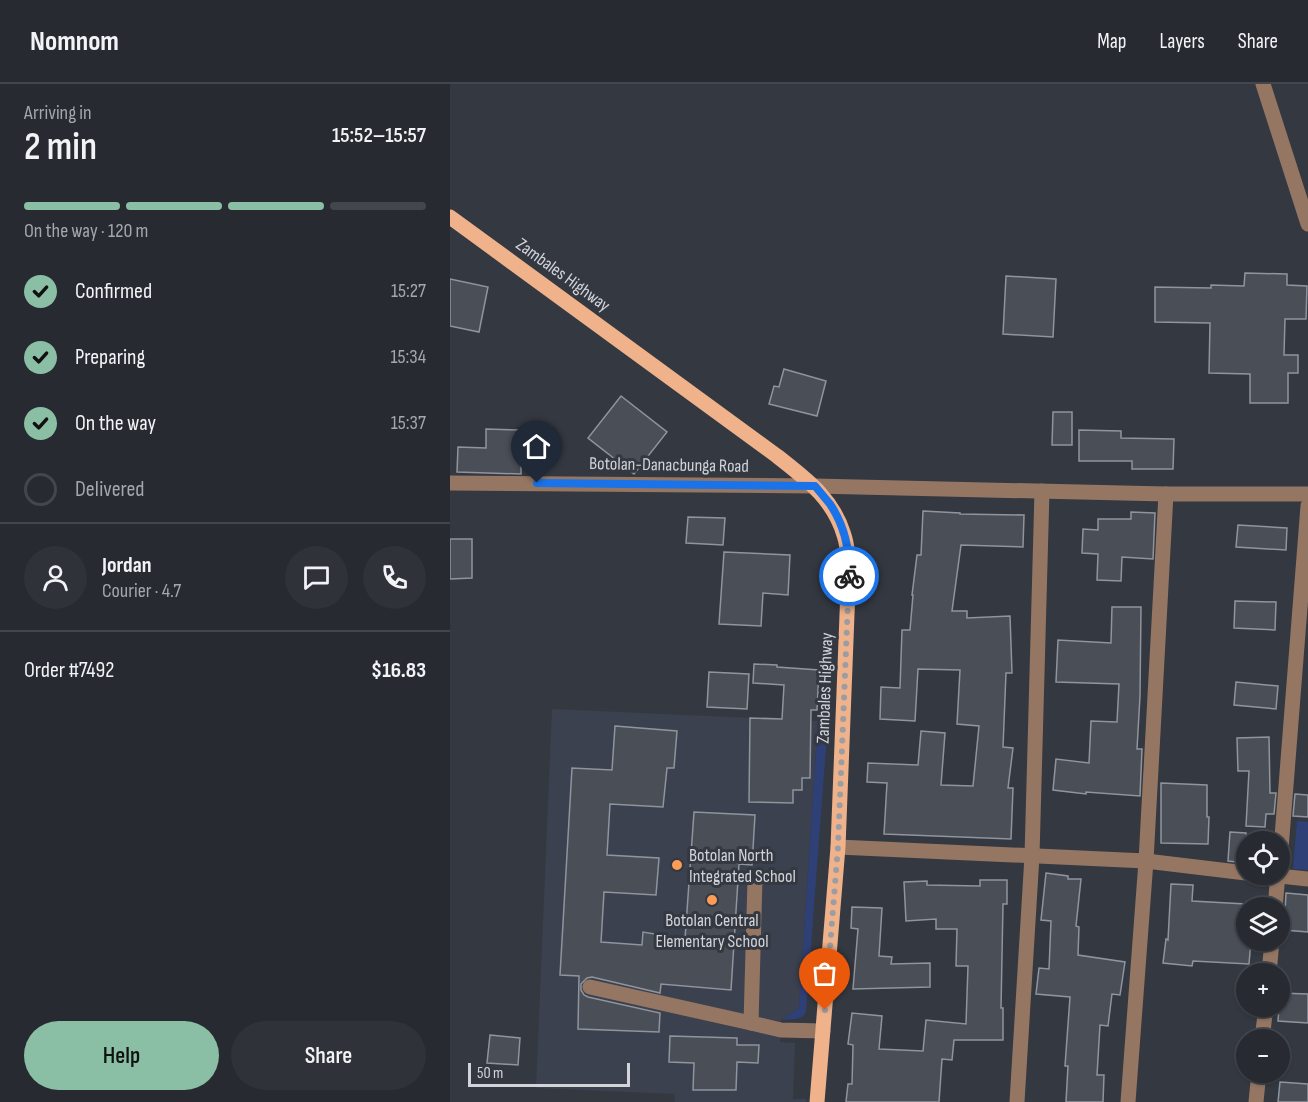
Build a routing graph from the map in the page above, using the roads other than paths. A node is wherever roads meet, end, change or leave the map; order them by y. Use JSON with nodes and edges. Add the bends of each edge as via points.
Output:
{"nodes":[{"id":1,"x":1263,"y":84,"type":"edge"},
{"id":2,"x":450,"y":217,"type":"edge"},
{"id":3,"x":1308,"y":224,"type":"edge"},
{"id":4,"x":450,"y":483,"type":"edge"},
{"id":5,"x":815,"y":486,"type":"junction"},
{"id":6,"x":1042,"y":491,"type":"junction"},
{"id":7,"x":1166,"y":494,"type":"junction"},
{"id":8,"x":1308,"y":494,"type":"edge"},
{"id":9,"x":1308,"y":506,"type":"edge"},
{"id":10,"x":1282,"y":831,"type":"edge"},
{"id":11,"x":838,"y":847,"type":"junction"},
{"id":12,"x":1032,"y":856,"type":"junction"},
{"id":13,"x":1146,"y":861,"type":"junction"},
{"id":14,"x":1236,"y":872,"type":"edge"},
{"id":15,"x":1290,"y":874,"type":"edge"},
{"id":16,"x":755,"y":879,"type":"dead end"},
{"id":17,"x":1308,"y":879,"type":"edge"},
{"id":18,"x":590,"y":987,"type":"dead end"},
{"id":19,"x":751,"y":1023,"type":"junction"},
{"id":20,"x":823,"y":1031,"type":"junction"},
{"id":21,"x":1258,"y":1083,"type":"edge"},
{"id":22,"x":817,"y":1102,"type":"edge"},
{"id":23,"x":1017,"y":1102,"type":"edge"},
{"id":24,"x":1128,"y":1102,"type":"edge"},
{"id":25,"x":1256,"y":1102,"type":"edge"}],
"edges":[{"from":1,"to":3,"type":"street"},
{"from":2,"to":5,"type":"main road","name":"Zambales Highway"},
{"from":4,"to":5,"type":"street","name":"Botolan-Danacbunga Road"},
{"from":5,"to":6,"type":"street","name":"Botolan-Danacbunga Road"},
{"from":5,"to":11,"type":"main road","name":"Zambales Highway","via":[[830,505],[844,534],[849,563]]},
{"from":6,"to":7,"type":"street","name":"Botolan-Danacbunga Road"},
{"from":6,"to":12,"type":"street"},
{"from":7,"to":8,"type":"street","name":"Botolan-Danacbunga Road"},
{"from":7,"to":13,"type":"street"},
{"from":9,"to":10,"type":"street"},
{"from":11,"to":12,"type":"street"},
{"from":11,"to":20,"type":"main road","name":"Zambales Highway"},
{"from":12,"to":13,"type":"street"},
{"from":12,"to":23,"type":"street"},
{"from":13,"to":14,"type":"street"},
{"from":13,"to":24,"type":"street"},
{"from":15,"to":17,"type":"street"},
{"from":16,"to":19,"type":"street"},
{"from":18,"to":19,"type":"street"},
{"from":19,"to":20,"type":"street","via":[[781,1030]]},
{"from":20,"to":22,"type":"main road","name":"Zambales Highway"},
{"from":21,"to":25,"type":"street"}]}
